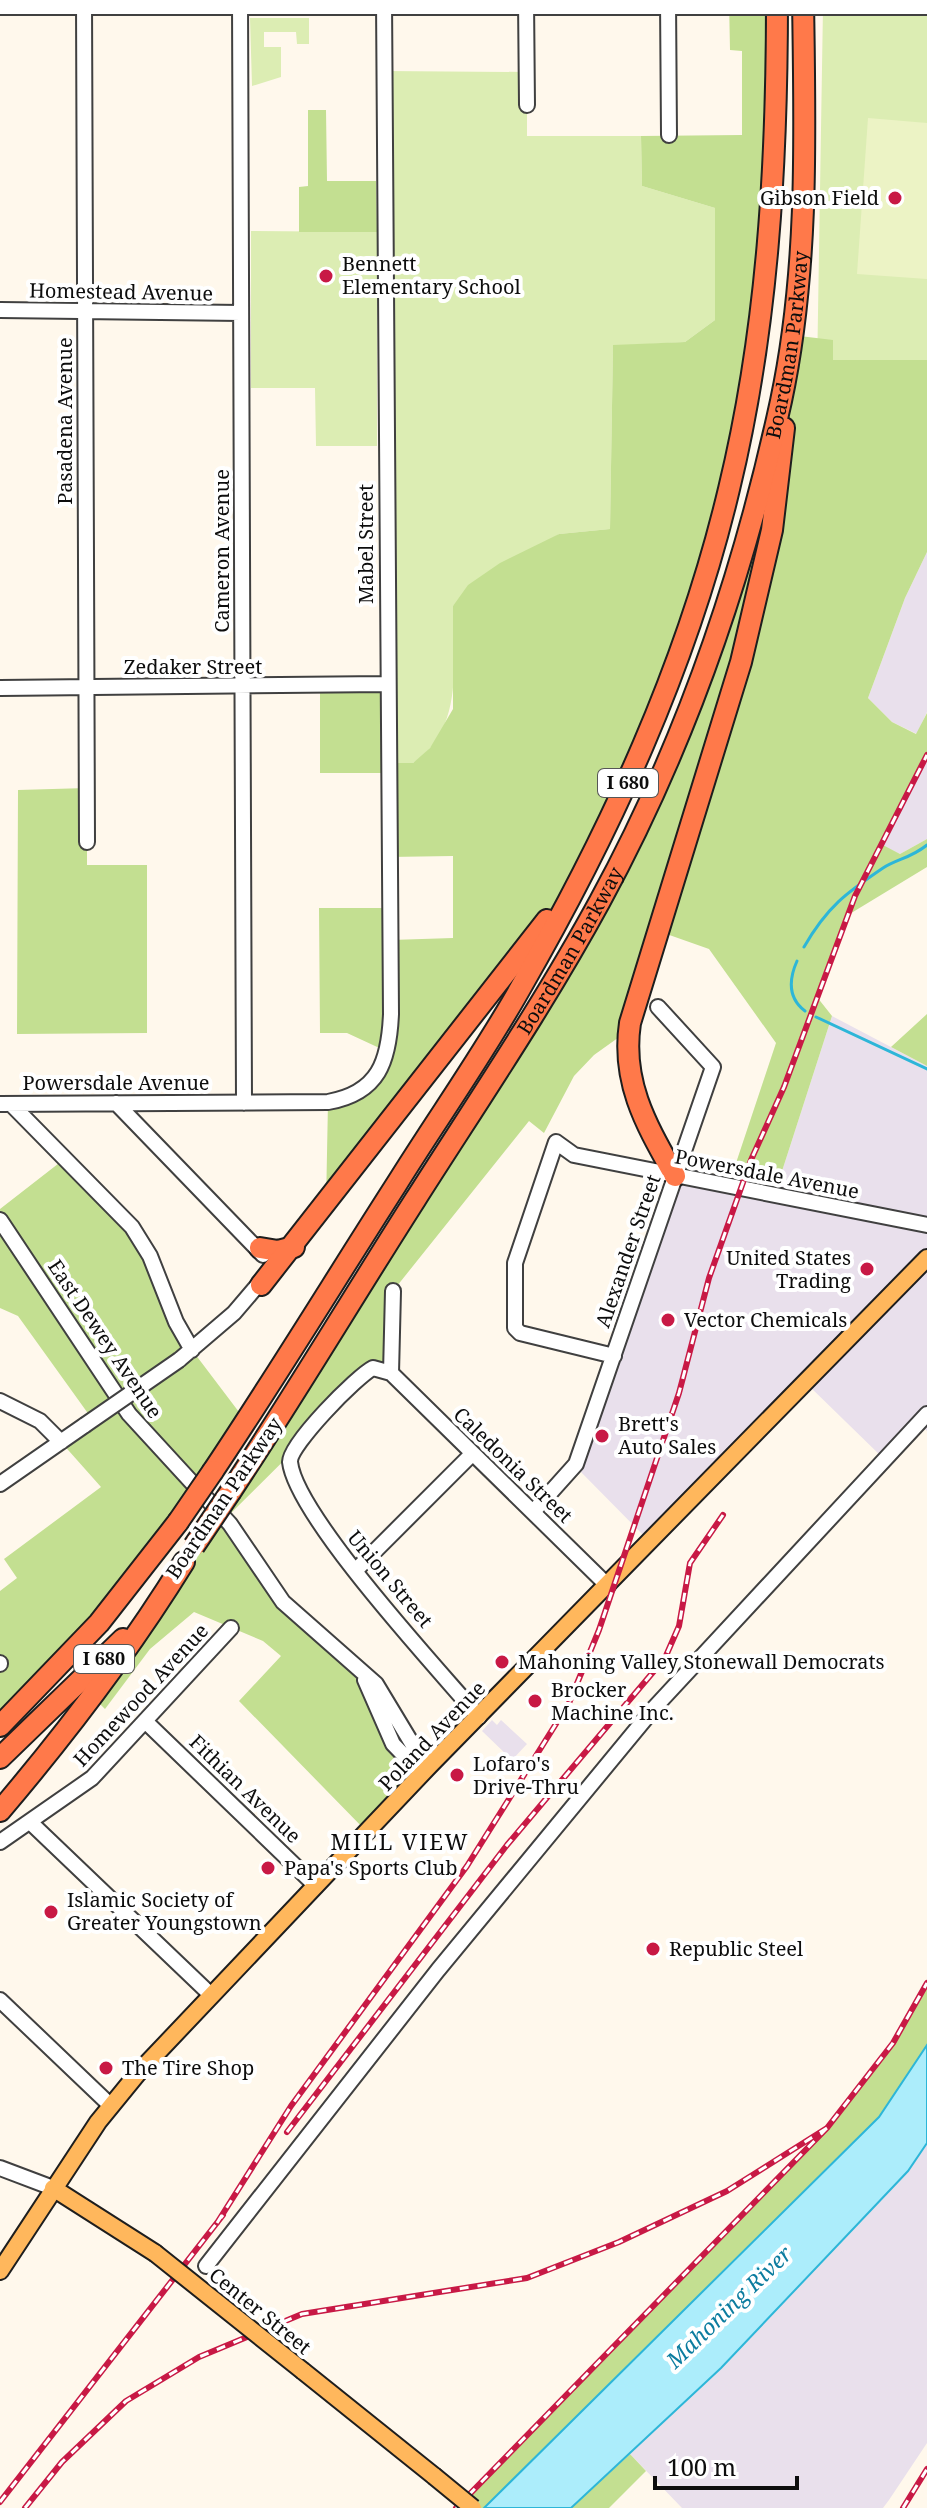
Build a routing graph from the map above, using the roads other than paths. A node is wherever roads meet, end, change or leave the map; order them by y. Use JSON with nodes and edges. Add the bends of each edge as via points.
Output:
{"nodes":[{"id":1,"x":767,"y":0,"type":"edge"},
{"id":2,"x":777,"y":0,"type":"edge"},
{"id":3,"x":805,"y":0,"type":"edge"},
{"id":4,"x":84,"y":3,"type":"edge"},
{"id":5,"x":240,"y":4,"type":"edge"},
{"id":6,"x":384,"y":4,"type":"edge"},
{"id":7,"x":526,"y":4,"type":"edge"},
{"id":8,"x":668,"y":4,"type":"edge"},
{"id":9,"x":909,"y":4,"type":"edge"},
{"id":10,"x":0,"y":7,"type":"edge"},
{"id":11,"x":927,"y":7,"type":"edge"},
{"id":12,"x":527,"y":105,"type":"dead end"},
{"id":13,"x":777,"y":127,"type":"junction"},
{"id":14,"x":669,"y":135,"type":"dead end"},
{"id":15,"x":0,"y":310,"type":"edge"},
{"id":16,"x":85,"y":311,"type":"junction"},
{"id":17,"x":241,"y":313,"type":"junction"},
{"id":18,"x":792,"y":323,"type":"junction"},
{"id":19,"x":386,"y":684,"type":"junction"},
{"id":20,"x":86,"y":687,"type":"junction"},
{"id":21,"x":242,"y":687,"type":"junction"},
{"id":22,"x":0,"y":688,"type":"edge"},
{"id":23,"x":87,"y":842,"type":"dead end"},
{"id":24,"x":593,"y":854,"type":"junction"},
{"id":25,"x":658,"y":1007,"type":"dead end"},
{"id":26,"x":370,"y":1082,"type":"joint"},
{"id":27,"x":116,"y":1103,"type":"junction"},
{"id":28,"x":244,"y":1103,"type":"junction"},
{"id":29,"x":5,"y":1104,"type":"edge"},
{"id":30,"x":675,"y":1176,"type":"junction"},
{"id":31,"x":0,"y":1220,"type":"edge"},
{"id":32,"x":927,"y":1225,"type":"edge"},
{"id":33,"x":294,"y":1247,"type":"junction"},
{"id":34,"x":260,"y":1248,"type":"junction"},
{"id":35,"x":927,"y":1258,"type":"edge"},
{"id":36,"x":261,"y":1285,"type":"junction"},
{"id":37,"x":393,"y":1291,"type":"dead end"},
{"id":38,"x":192,"y":1350,"type":"junction"},
{"id":39,"x":614,"y":1356,"type":"junction"},
{"id":40,"x":391,"y":1373,"type":"junction"},
{"id":41,"x":0,"y":1401,"type":"edge"},
{"id":42,"x":927,"y":1414,"type":"edge"},
{"id":43,"x":61,"y":1442,"type":"junction"},
{"id":44,"x":472,"y":1454,"type":"junction"},
{"id":45,"x":0,"y":1484,"type":"edge"},
{"id":46,"x":533,"y":1512,"type":"junction"},
{"id":47,"x":189,"y":1554,"type":"junction"},
{"id":48,"x":356,"y":1570,"type":"junction"},
{"id":49,"x":608,"y":1586,"type":"junction"},
{"id":50,"x":231,"y":1628,"type":"dead end"},
{"id":51,"x":359,"y":1669,"type":"junction"},
{"id":52,"x":479,"y":1717,"type":"junction"},
{"id":53,"x":145,"y":1721,"type":"junction"},
{"id":54,"x":0,"y":1726,"type":"edge"},
{"id":55,"x":0,"y":1758,"type":"edge"},
{"id":56,"x":426,"y":1770,"type":"junction"},
{"id":57,"x":0,"y":1811,"type":"edge"},
{"id":58,"x":30,"y":1822,"type":"junction"},
{"id":59,"x":0,"y":1842,"type":"edge"},
{"id":60,"x":316,"y":1886,"type":"junction"},
{"id":61,"x":211,"y":1995,"type":"junction"},
{"id":62,"x":0,"y":2000,"type":"edge"},
{"id":63,"x":110,"y":2105,"type":"junction"},
{"id":64,"x":0,"y":2168,"type":"edge"},
{"id":65,"x":53,"y":2188,"type":"junction"},
{"id":66,"x":206,"y":2266,"type":"dead end"},
{"id":67,"x":0,"y":2271,"type":"edge"},
{"id":68,"x":473,"y":2508,"type":"edge"}],
"edges":[{"from":1,"to":13,"type":"highway"},
{"from":2,"to":13,"type":"highway","name":"Boardman Parkway","number":"I 680"},
{"from":3,"to":18,"type":"highway","name":"Boardman Parkway","number":"I 680","via":[[803,196]]},
{"from":4,"to":5,"type":"street"},
{"from":4,"to":10,"type":"street"},
{"from":4,"to":16,"type":"street","name":"Pasadena Avenue"},
{"from":5,"to":6,"type":"street"},
{"from":5,"to":17,"type":"street","name":"Cameron Avenue"},
{"from":6,"to":7,"type":"street"},
{"from":6,"to":19,"type":"street","name":"Mabel Street"},
{"from":7,"to":8,"type":"street"},
{"from":7,"to":12,"type":"street"},
{"from":8,"to":9,"type":"street","bridge":true},
{"from":8,"to":14,"type":"street"},
{"from":9,"to":11,"type":"street"},
{"from":13,"to":24,"type":"highway","name":"Boardman Parkway","number":"I 680","via":[[761,317],[729,491],[665,695]]},
{"from":15,"to":16,"type":"street","name":"Homestead Avenue"},
{"from":16,"to":17,"type":"street","name":"Homestead Avenue"},
{"from":16,"to":20,"type":"street","name":"Pasadena Avenue"},
{"from":17,"to":21,"type":"street","name":"Cameron Avenue"},
{"from":18,"to":30,"type":"highway","via":[[777,497],[762,578],[715,756],[629,1030],[627,1064],[636,1100]]},
{"from":18,"to":47,"type":"highway","name":"Boardman Parkway","number":"I 680","bridge":true,"via":[[782,400],[720,621],[681,730],[623,857],[554,982]]},
{"from":19,"to":21,"type":"street","name":"Zedaker Street"},
{"from":19,"to":26,"type":"street","name":"Mabel Street","via":[[391,1024],[388,1052]]},
{"from":20,"to":21,"type":"street","name":"Zedaker Street"},
{"from":20,"to":22,"type":"street","name":"Zedaker Street"},
{"from":20,"to":23,"type":"street","name":"Pasadena Avenue"},
{"from":21,"to":28,"type":"street","name":"Cameron Avenue"},
{"from":24,"to":33,"type":"highway"},
{"from":24,"to":54,"type":"highway","name":"Boardman Parkway","number":"I 680","bridge":true,"via":[[519,991],[213,1471],[99,1623]]},
{"from":25,"to":30,"type":"street","name":"Alexander Street","via":[[713,1065]]},
{"from":26,"to":28,"type":"street","name":"Powersdale Avenue","via":[[328,1102]]},
{"from":27,"to":28,"type":"street","name":"Powersdale Avenue"},
{"from":27,"to":29,"type":"street","name":"Powersdale Avenue"},
{"from":27,"to":34,"type":"street"},
{"from":29,"to":38,"type":"street","via":[[132,1227]]},
{"from":30,"to":32,"type":"street","name":"Powersdale Avenue"},
{"from":30,"to":39,"type":"street","name":"Alexander Street"},
{"from":30,"to":39,"type":"street","name":"Powersdale Avenue","via":[[574,1155],[556,1142],[515,1263],[515,1328]]},
{"from":31,"to":51,"type":"street","name":"East Dewey Avenue","via":[[129,1414],[230,1524],[283,1602]]},
{"from":33,"to":34,"type":"highway"},
{"from":33,"to":36,"type":"highway"},
{"from":34,"to":36,"type":"street","via":[[266,1265]]},
{"from":35,"to":49,"type":"main road","name":"Poland Avenue"},
{"from":36,"to":38,"type":"street"},
{"from":37,"to":40,"type":"street"},
{"from":38,"to":43,"type":"street","bridge":true},
{"from":39,"to":46,"type":"street","name":"Alexander Street","via":[[576,1464]]},
{"from":40,"to":44,"type":"street","name":"Caledonia Street"},
{"from":40,"to":48,"type":"street","name":"Union Street","via":[[378,1367],[368,1370],[298,1442],[291,1456],[313,1516]]},
{"from":41,"to":43,"type":"street","via":[[40,1421]]},
{"from":42,"to":66,"type":"street","via":[[655,1707]]},
{"from":43,"to":45,"type":"street"},
{"from":44,"to":46,"type":"street","name":"Caledonia Street"},
{"from":44,"to":48,"type":"street"},
{"from":46,"to":49,"type":"street","name":"Caledonia Street"},
{"from":47,"to":55,"type":"highway","name":"Boardman Parkway","number":"I 680","via":[[119,1643]]},
{"from":47,"to":57,"type":"highway","via":[[74,1725]]},
{"from":48,"to":52,"type":"street","name":"Union Street"},
{"from":49,"to":52,"type":"main road","name":"Poland Avenue"},
{"from":50,"to":53,"type":"street","name":"Homewood Avenue"},
{"from":51,"to":56,"type":"street","name":"East Dewey Avenue","via":[[383,1693]]},
{"from":51,"to":56,"type":"street","via":[[393,1744]]},
{"from":52,"to":56,"type":"main road","name":"Poland Avenue"},
{"from":53,"to":58,"type":"street","name":"Homewood Avenue","via":[[87,1782]]},
{"from":53,"to":60,"type":"street","name":"Fithian Avenue"},
{"from":56,"to":60,"type":"main road","name":"Poland Avenue"},
{"from":58,"to":59,"type":"street","name":"Homewood Avenue"},
{"from":58,"to":61,"type":"street"},
{"from":60,"to":61,"type":"main road","name":"Poland Avenue"},
{"from":61,"to":63,"type":"main road","name":"Poland Avenue"},
{"from":62,"to":63,"type":"street"},
{"from":63,"to":65,"type":"main road","name":"Poland Avenue"},
{"from":64,"to":65,"type":"street"},
{"from":65,"to":67,"type":"main road","name":"Poland Avenue"},
{"from":65,"to":68,"type":"main road","name":"Center Street","bridge":true,"via":[[155,2253]]}]}
